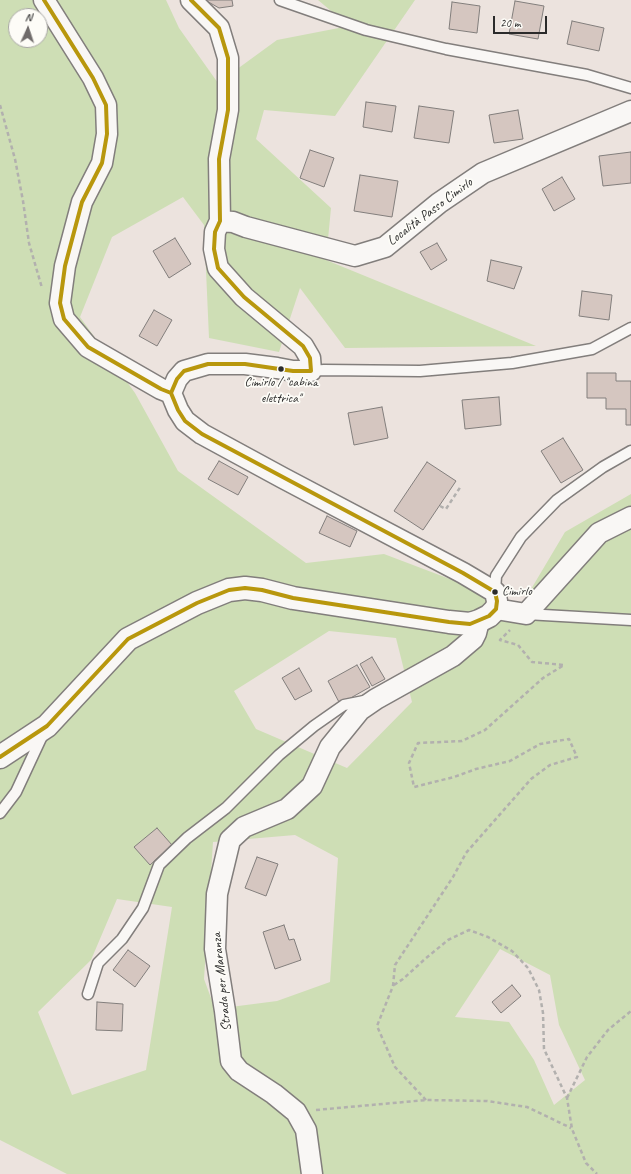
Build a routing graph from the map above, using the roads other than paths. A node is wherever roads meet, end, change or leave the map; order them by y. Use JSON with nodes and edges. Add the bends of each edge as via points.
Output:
{"nodes":[{"id":1,"x":44,"y":0,"type":"edge"},
{"id":2,"x":191,"y":0,"type":"edge"},
{"id":3,"x":280,"y":0,"type":"edge"},
{"id":4,"x":631,"y":88,"type":"edge"},
{"id":5,"x":631,"y":111,"type":"edge"},
{"id":6,"x":220,"y":221,"type":"junction"},
{"id":7,"x":631,"y":328,"type":"edge"},
{"id":8,"x":312,"y":372,"type":"junction"},
{"id":9,"x":171,"y":393,"type":"junction"},
{"id":10,"x":631,"y":451,"type":"edge"},
{"id":11,"x":631,"y":518,"type":"edge"},
{"id":12,"x":490,"y":608,"type":"junction"},
{"id":13,"x":526,"y":614,"type":"junction"},
{"id":14,"x":631,"y":620,"type":"edge"},
{"id":15,"x":376,"y":699,"type":"junction"},
{"id":16,"x":47,"y":726,"type":"junction"},
{"id":17,"x":0,"y":757,"type":"edge"},
{"id":18,"x":0,"y":813,"type":"edge"},
{"id":19,"x":88,"y":994,"type":"dead end"},
{"id":20,"x":312,"y":1174,"type":"edge"}],
"edges":[{"from":1,"to":9,"type":"street","via":[[93,78],[106,105],[107,134],[102,163],[82,202],[64,266],[60,303],[64,319],[88,347]]},
{"from":2,"to":6,"type":"street","via":[[219,28],[228,58],[228,110],[219,159]]},
{"from":3,"to":4,"type":"lane","via":[[366,30],[588,75]]},
{"from":5,"to":6,"type":"street","name":"Località Passo Cimirlo","via":[[483,173],[439,203],[385,247],[355,256],[233,222]]},
{"from":6,"to":8,"type":"street","via":[[215,232],[214,250],[218,268],[244,297],[303,346],[310,358]]},
{"from":7,"to":8,"type":"lane","via":[[592,349],[512,363],[420,371]]},
{"from":8,"to":9,"type":"street","via":[[245,364],[208,364],[184,371]]},
{"from":9,"to":12,"type":"street","via":[[185,421],[202,434],[463,573]]},
{"from":10,"to":12,"type":"lane","via":[[603,467],[557,500],[521,538],[496,576]]},
{"from":11,"to":13,"type":"street","via":[[599,533]]},
{"from":12,"to":13,"type":"street"},
{"from":12,"to":15,"type":"street","name":"Strada per Maranza","via":[[473,639],[453,656]]},
{"from":12,"to":16,"type":"street","via":[[470,624],[293,598],[262,590],[229,590],[197,603],[128,639]]},
{"from":13,"to":14,"type":"lane"},
{"from":15,"to":19,"type":"lane","name":"Strada per Maranza","via":[[344,705],[314,726],[279,755],[226,808],[187,838],[159,866],[143,908],[122,939],[98,963]]},
{"from":15,"to":20,"type":"street","name":"Strada per Maranza","via":[[360,710],[330,747],[312,786],[287,810],[244,827],[230,840],[217,894],[216,949],[231,1061],[239,1071],[296,1112],[306,1130]]},
{"from":16,"to":17,"type":"street"},
{"from":16,"to":18,"type":"lane","via":[[16,792]]}]}
